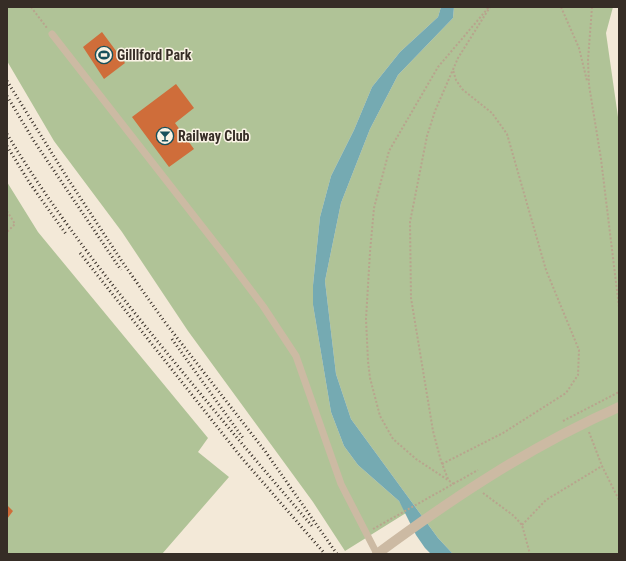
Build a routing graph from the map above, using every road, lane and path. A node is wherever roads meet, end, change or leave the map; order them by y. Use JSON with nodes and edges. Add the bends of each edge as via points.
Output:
{"nodes":[{"id":1,"x":31,"y":7,"type":"edge"},
{"id":2,"x":490,"y":7,"type":"edge"},
{"id":3,"x":561,"y":7,"type":"edge"},
{"id":4,"x":592,"y":7,"type":"edge"},
{"id":5,"x":52,"y":34,"type":"joint"},
{"id":6,"x":453,"y":70,"type":"junction"},
{"id":7,"x":588,"y":85,"type":"junction"},
{"id":8,"x":7,"y":210,"type":"edge"},
{"id":9,"x":7,"y":232,"type":"edge"},
{"id":10,"x":619,"y":307,"type":"edge"},
{"id":11,"x":619,"y":407,"type":"edge"},
{"id":12,"x":586,"y":422,"type":"junction"},
{"id":13,"x":442,"y":464,"type":"junction"},
{"id":14,"x":602,"y":466,"type":"junction"},
{"id":15,"x":449,"y":480,"type":"junction"},
{"id":16,"x":454,"y":484,"type":"dead end"},
{"id":17,"x":473,"y":486,"type":"junction"},
{"id":18,"x":619,"y":500,"type":"edge"},
{"id":19,"x":522,"y":525,"type":"junction"},
{"id":20,"x":377,"y":554,"type":"edge"},
{"id":21,"x":530,"y":554,"type":"edge"}],
"edges":[{"from":1,"to":5,"type":"path"},
{"from":2,"to":6,"type":"path"},
{"from":2,"to":15,"type":"path","via":[[438,68],[389,151],[374,208],[370,252],[366,319],[368,362],[380,416],[393,439],[416,459]]},
{"from":3,"to":7,"type":"path","via":[[579,48]]},
{"from":4,"to":7,"type":"path"},
{"from":5,"to":20,"type":"lane","via":[[226,257],[296,356],[342,484]]},
{"from":6,"to":13,"type":"path","via":[[442,92],[427,136],[410,222],[411,298],[433,431]]},
{"from":6,"to":13,"type":"path","via":[[462,89],[492,113],[507,134],[546,270],[579,350],[578,375],[566,393],[503,432]]},
{"from":7,"to":10,"type":"path","via":[[601,159]]},
{"from":8,"to":9,"type":"path","via":[[15,224]]},
{"from":11,"to":12,"type":"street"},
{"from":12,"to":14,"type":"path"},
{"from":12,"to":17,"type":"street","via":[[534,448]]},
{"from":13,"to":15,"type":"path"},
{"from":14,"to":18,"type":"path"},
{"from":14,"to":19,"type":"path","via":[[546,500]]},
{"from":15,"to":16,"type":"path"},
{"from":17,"to":19,"type":"path","via":[[514,516]]},
{"from":17,"to":20,"type":"street"},
{"from":19,"to":21,"type":"path"}]}
